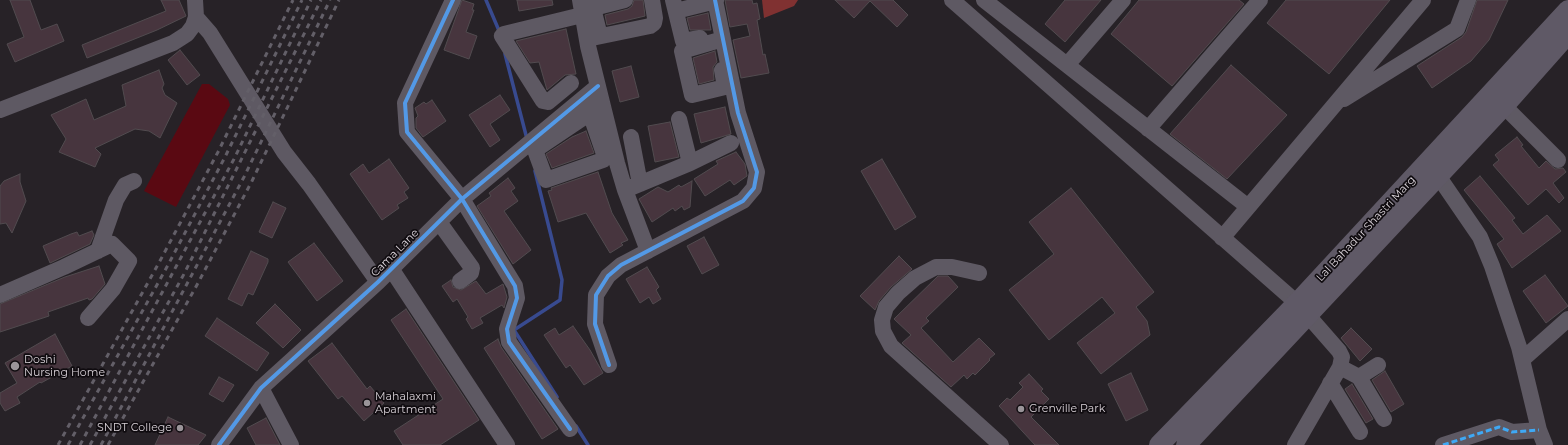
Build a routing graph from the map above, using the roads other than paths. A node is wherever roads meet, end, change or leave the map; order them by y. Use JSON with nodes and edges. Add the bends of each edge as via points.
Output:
{"nodes":[{"id":1,"x":195,"y":0,"type":"edge"},
{"id":2,"x":453,"y":0,"type":"edge"},
{"id":3,"x":625,"y":0,"type":"edge"},
{"id":4,"x":652,"y":0,"type":"edge"},
{"id":5,"x":952,"y":0,"type":"edge"},
{"id":6,"x":984,"y":0,"type":"edge"},
{"id":7,"x":1123,"y":0,"type":"edge"},
{"id":8,"x":1260,"y":0,"type":"edge"},
{"id":9,"x":1423,"y":0,"type":"edge"},
{"id":10,"x":1468,"y":0,"type":"edge"},
{"id":11,"x":713,"y":1,"type":"edge"},
{"id":12,"x":674,"y":6,"type":"edge"},
{"id":13,"x":586,"y":7,"type":"edge"},
{"id":14,"x":1568,"y":10,"type":"edge"},
{"id":15,"x":196,"y":17,"type":"junction"},
{"id":16,"x":1568,"y":34,"type":"edge"},
{"id":17,"x":594,"y":37,"type":"junction"},
{"id":18,"x":1067,"y":65,"type":"junction"},
{"id":19,"x":598,"y":86,"type":"junction"},
{"id":20,"x":1504,"y":106,"type":"junction"},
{"id":21,"x":1332,"y":107,"type":"junction"},
{"id":22,"x":0,"y":110,"type":"edge"},
{"id":23,"x":569,"y":110,"type":"junction"},
{"id":24,"x":590,"y":113,"type":"junction"},
{"id":25,"x":679,"y":119,"type":"dead end"},
{"id":26,"x":1148,"y":129,"type":"junction"},
{"id":27,"x":630,"y":137,"type":"dead end"},
{"id":28,"x":731,"y":143,"type":"dead end"},
{"id":29,"x":642,"y":155,"type":"junction"},
{"id":30,"x":1558,"y":160,"type":"dead end"},
{"id":31,"x":617,"y":163,"type":"junction"},
{"id":32,"x":690,"y":163,"type":"junction"},
{"id":33,"x":1433,"y":168,"type":"junction"},
{"id":34,"x":134,"y":181,"type":"dead end"},
{"id":35,"x":640,"y":184,"type":"junction"},
{"id":36,"x":625,"y":190,"type":"junction"},
{"id":37,"x":462,"y":199,"type":"junction"},
{"id":38,"x":1246,"y":206,"type":"junction"},
{"id":39,"x":439,"y":222,"type":"junction"},
{"id":40,"x":1222,"y":238,"type":"junction"},
{"id":41,"x":98,"y":251,"type":"junction"},
{"id":42,"x":648,"y":251,"type":"junction"},
{"id":43,"x":392,"y":270,"type":"junction"},
{"id":44,"x":979,"y":273,"type":"dead end"},
{"id":45,"x":460,"y":281,"type":"dead end"},
{"id":46,"x":378,"y":282,"type":"junction"},
{"id":47,"x":0,"y":295,"type":"edge"},
{"id":48,"x":1302,"y":308,"type":"junction"},
{"id":49,"x":88,"y":318,"type":"dead end"},
{"id":50,"x":1568,"y":319,"type":"edge"},
{"id":51,"x":1523,"y":359,"type":"junction"},
{"id":52,"x":609,"y":365,"type":"dead end"},
{"id":53,"x":1378,"y":365,"type":"dead end"},
{"id":54,"x":1340,"y":368,"type":"junction"},
{"id":55,"x":1359,"y":376,"type":"junction"},
{"id":56,"x":1233,"y":382,"type":"junction"},
{"id":57,"x":1330,"y":383,"type":"junction"},
{"id":58,"x":261,"y":388,"type":"junction"},
{"id":59,"x":1384,"y":419,"type":"dead end"},
{"id":60,"x":570,"y":429,"type":"dead end"},
{"id":61,"x":1360,"y":432,"type":"dead end"},
{"id":62,"x":1542,"y":438,"type":"edge"},
{"id":63,"x":219,"y":445,"type":"edge"},
{"id":64,"x":291,"y":445,"type":"edge"},
{"id":65,"x":507,"y":445,"type":"edge"},
{"id":66,"x":1001,"y":445,"type":"edge"},
{"id":67,"x":1159,"y":445,"type":"edge"},
{"id":68,"x":1186,"y":445,"type":"edge"},
{"id":69,"x":1295,"y":445,"type":"edge"},
{"id":70,"x":1443,"y":445,"type":"edge"}],
"edges":[{"from":1,"to":15,"type":"street"},
{"from":2,"to":37,"type":"street","via":[[406,103],[407,132]]},
{"from":3,"to":13,"type":"street"},
{"from":4,"to":17,"type":"street","via":[[656,18],[650,26]]},
{"from":5,"to":40,"type":"street"},
{"from":6,"to":18,"type":"street"},
{"from":7,"to":18,"type":"street"},
{"from":8,"to":26,"type":"street"},
{"from":9,"to":21,"type":"street"},
{"from":10,"to":21,"type":"street","via":[[1457,29]]},
{"from":11,"to":12,"type":"street"},
{"from":11,"to":12,"type":"street","via":[[715,33],[685,42],[681,39]]},
{"from":11,"to":42,"type":"street","via":[[719,40],[757,172],[754,188],[743,201]]},
{"from":13,"to":17,"type":"street"},
{"from":13,"to":23,"type":"street","via":[[502,36],[543,101],[548,102],[566,87]]},
{"from":14,"to":33,"type":"main road","name":"Lal Bahadur Shastri Marg"},
{"from":15,"to":22,"type":"street","via":[[187,34],[173,43]]},
{"from":15,"to":46,"type":"street","via":[[210,34],[284,152],[310,184]]},
{"from":16,"to":20,"type":"main road","name":"Lal Bahadur Shastri Marg"},
{"from":17,"to":19,"type":"street"},
{"from":18,"to":26,"type":"street"},
{"from":19,"to":23,"type":"street","name":"Cama Lane"},
{"from":19,"to":24,"type":"street"},
{"from":19,"to":31,"type":"street"},
{"from":20,"to":30,"type":"street"},
{"from":20,"to":33,"type":"main road","name":"Lal Bahadur Shastri Marg"},
{"from":21,"to":38,"type":"street"},
{"from":23,"to":37,"type":"street","name":"Cama Lane"},
{"from":24,"to":24,"type":"street","via":[[535,150],[546,180],[604,159]]},
{"from":25,"to":32,"type":"street"},
{"from":26,"to":38,"type":"street"},
{"from":27,"to":29,"type":"street"},
{"from":28,"to":32,"type":"street"},
{"from":29,"to":31,"type":"street"},
{"from":29,"to":35,"type":"street"},
{"from":31,"to":36,"type":"street"},
{"from":32,"to":35,"type":"street"},
{"from":33,"to":48,"type":"main road","name":"Lal Bahadur Shastri Marg"},
{"from":33,"to":51,"type":"street","via":[[1480,237]]},
{"from":34,"to":41,"type":"street","via":[[125,185],[116,200]]},
{"from":35,"to":36,"type":"street"},
{"from":36,"to":42,"type":"street"},
{"from":37,"to":39,"type":"street","name":"Cama Lane"},
{"from":37,"to":60,"type":"street","via":[[515,286],[517,298],[507,329],[509,342]]},
{"from":38,"to":40,"type":"street"},
{"from":39,"to":43,"type":"street","name":"Cama Lane"},
{"from":39,"to":45,"type":"street","via":[[472,268]]},
{"from":40,"to":48,"type":"street"},
{"from":41,"to":47,"type":"street"},
{"from":41,"to":49,"type":"street","via":[[112,244],[129,261],[113,289]]},
{"from":42,"to":52,"type":"street","via":[[621,265],[608,276],[596,294],[595,324]]},
{"from":43,"to":46,"type":"street","name":"Cama Lane"},
{"from":43,"to":65,"type":"street"},
{"from":44,"to":66,"type":"street","via":[[952,267],[936,267],[915,278],[886,307],[882,320],[883,331],[891,346]]},
{"from":46,"to":58,"type":"street","name":"Cama Lane"},
{"from":48,"to":54,"type":"street","via":[[1339,351],[1342,363]]},
{"from":48,"to":56,"type":"main road","name":"Lal Bahadur Shastri Marg"},
{"from":50,"to":51,"type":"street"},
{"from":51,"to":62,"type":"street"},
{"from":53,"to":55,"type":"street"},
{"from":54,"to":55,"type":"street"},
{"from":54,"to":57,"type":"street"},
{"from":55,"to":59,"type":"street"},
{"from":56,"to":67,"type":"main road","name":"Lal Bahadur Shastri Marg"},
{"from":56,"to":68,"type":"main road","name":"Lal Bahadur Shastri Marg"},
{"from":57,"to":61,"type":"street"},
{"from":57,"to":69,"type":"street"},
{"from":58,"to":63,"type":"street","name":"Cama Lane"},
{"from":58,"to":64,"type":"street"},
{"from":62,"to":70,"type":"street","via":[[1499,427]]}]}
